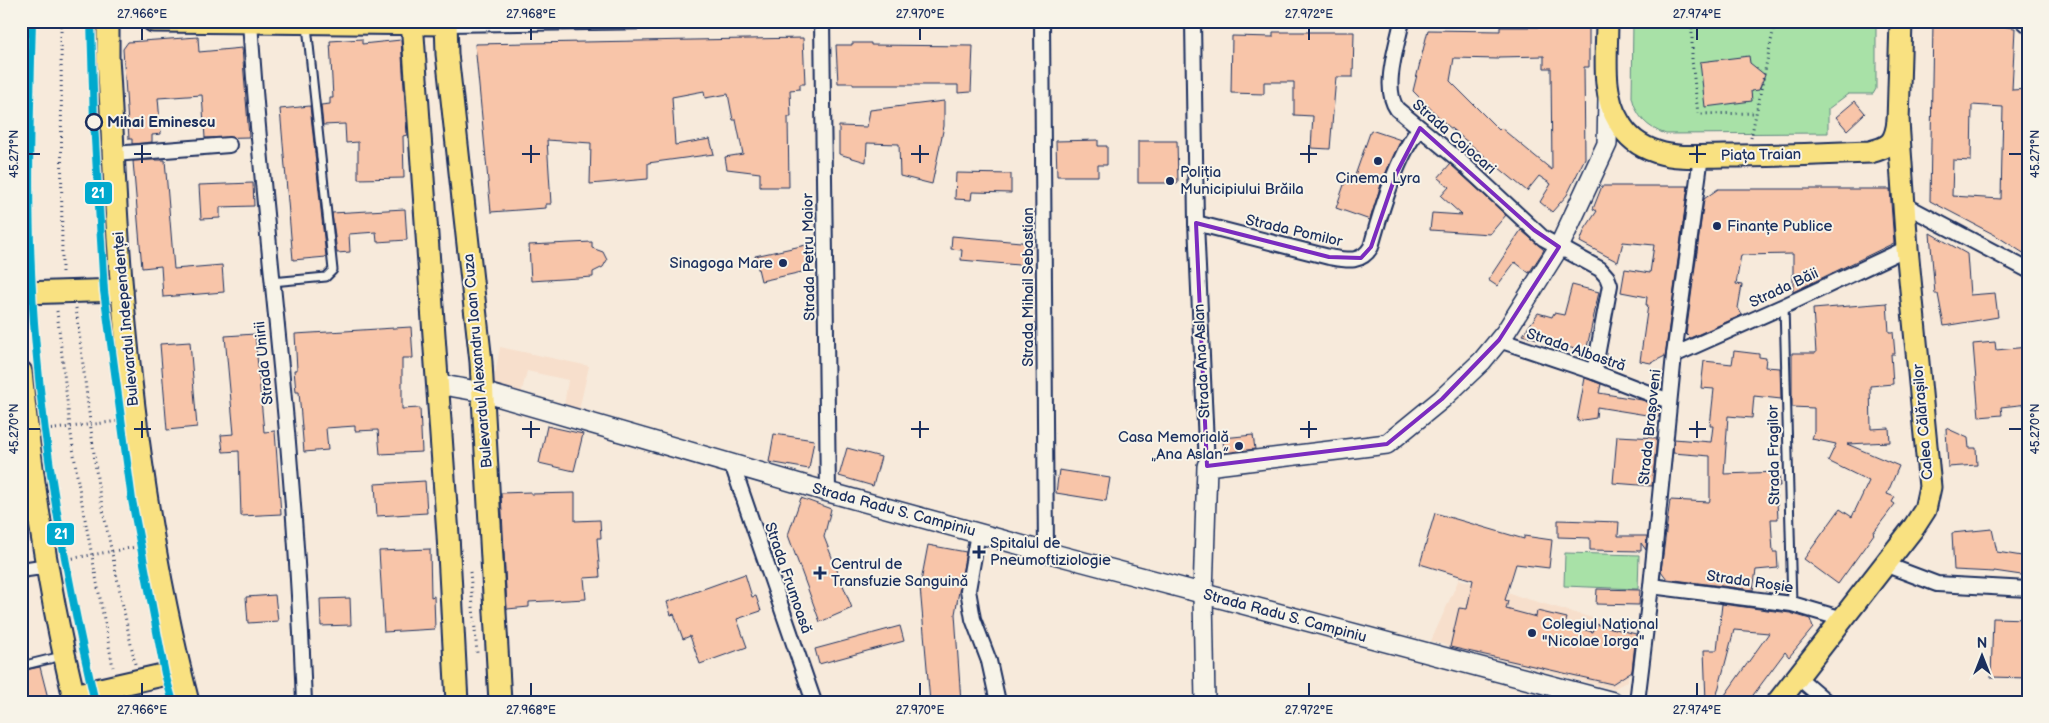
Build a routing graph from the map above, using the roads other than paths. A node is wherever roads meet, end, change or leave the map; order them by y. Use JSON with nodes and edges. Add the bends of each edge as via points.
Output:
{"nodes":[{"id":1,"x":108,"y":21,"type":"edge"},
{"id":2,"x":153,"y":21,"type":"edge"},
{"id":3,"x":657,"y":21,"type":"edge"},
{"id":4,"x":822,"y":21,"type":"edge"},
{"id":5,"x":1042,"y":21,"type":"edge"},
{"id":6,"x":1193,"y":21,"type":"edge"},
{"id":7,"x":1402,"y":21,"type":"edge"},
{"id":8,"x":1607,"y":21,"type":"edge"},
{"id":9,"x":1901,"y":21,"type":"edge"},
{"id":10,"x":2018,"y":21,"type":"edge"},
{"id":11,"x":250,"y":22,"type":"edge"},
{"id":12,"x":446,"y":22,"type":"edge"},
{"id":13,"x":412,"y":23,"type":"edge"},
{"id":14,"x":306,"y":24,"type":"junction"},
{"id":15,"x":2028,"y":30,"type":"edge"},
{"id":16,"x":1608,"y":88,"type":"junction"},
{"id":17,"x":1898,"y":122,"type":"junction"},
{"id":18,"x":1420,"y":128,"type":"junction"},
{"id":19,"x":229,"y":145,"type":"dead end"},
{"id":20,"x":114,"y":154,"type":"junction"},
{"id":21,"x":1701,"y":156,"type":"junction"},
{"id":22,"x":1905,"y":205,"type":"junction"},
{"id":23,"x":1196,"y":224,"type":"junction"},
{"id":24,"x":1559,"y":247,"type":"junction"},
{"id":25,"x":1907,"y":248,"type":"junction"},
{"id":26,"x":2028,"y":270,"type":"edge"},
{"id":27,"x":272,"y":282,"type":"junction"},
{"id":28,"x":122,"y":290,"type":"junction"},
{"id":29,"x":21,"y":293,"type":"edge"},
{"id":30,"x":1784,"y":306,"type":"junction"},
{"id":31,"x":1499,"y":340,"type":"junction"},
{"id":32,"x":1674,"y":355,"type":"junction"},
{"id":33,"x":21,"y":372,"type":"edge"},
{"id":34,"x":1594,"y":372,"type":"junction"},
{"id":35,"x":437,"y":384,"type":"junction"},
{"id":36,"x":484,"y":392,"type":"junction"},
{"id":37,"x":1669,"y":401,"type":"junction"},
{"id":38,"x":732,"y":464,"type":"junction"},
{"id":39,"x":1207,"y":466,"type":"junction"},
{"id":40,"x":828,"y":492,"type":"junction"},
{"id":41,"x":978,"y":533,"type":"junction"},
{"id":42,"x":1046,"y":552,"type":"junction"},
{"id":43,"x":48,"y":564,"type":"junction"},
{"id":44,"x":1884,"y":564,"type":"junction"},
{"id":45,"x":21,"y":570,"type":"edge"},
{"id":46,"x":1651,"y":586,"type":"junction"},
{"id":47,"x":2028,"y":589,"type":"edge"},
{"id":48,"x":1203,"y":594,"type":"junction"},
{"id":49,"x":1792,"y":604,"type":"junction"},
{"id":50,"x":1843,"y":619,"type":"junction"},
{"id":51,"x":65,"y":655,"type":"junction"},
{"id":52,"x":21,"y":666,"type":"edge"},
{"id":53,"x":180,"y":670,"type":"junction"},
{"id":54,"x":1798,"y":678,"type":"junction"},
{"id":55,"x":75,"y":698,"type":"edge"},
{"id":56,"x":188,"y":702,"type":"edge"},
{"id":57,"x":304,"y":702,"type":"edge"},
{"id":58,"x":457,"y":702,"type":"edge"},
{"id":59,"x":500,"y":702,"type":"edge"},
{"id":60,"x":814,"y":702,"type":"edge"},
{"id":61,"x":998,"y":702,"type":"edge"},
{"id":62,"x":1205,"y":702,"type":"edge"},
{"id":63,"x":1613,"y":702,"type":"edge"},
{"id":64,"x":1637,"y":702,"type":"edge"},
{"id":65,"x":1778,"y":702,"type":"edge"},
{"id":66,"x":1827,"y":702,"type":"edge"}],
"edges":[{"from":1,"to":20,"type":"main road","name":"Bulevardul Independenței"},
{"from":2,"to":11,"type":"main road"},
{"from":3,"to":12,"type":"street"},
{"from":4,"to":40,"type":"street","name":"Strada Petru Maior"},
{"from":5,"to":42,"type":"street","name":"Strada Mihail Sebastian"},
{"from":6,"to":23,"type":"street","name":"Strada Ana Aslan"},
{"from":7,"to":18,"type":"street","name":"Strada Cojocari","via":[[1390,96],[1397,109]]},
{"from":8,"to":16,"type":"main road","name":"Piața Traian"},
{"from":9,"to":17,"type":"main road","name":"Piața Traian"},
{"from":10,"to":15,"type":"lane"},
{"from":11,"to":14,"type":"main road"},
{"from":11,"to":27,"type":"street","name":"Strada Unirii"},
{"from":12,"to":13,"type":"main road"},
{"from":12,"to":36,"type":"main road","name":"Bulevardul Alexandru Ioan Cuza"},
{"from":13,"to":14,"type":"main road"},
{"from":13,"to":35,"type":"main road"},
{"from":14,"to":27,"type":"lane","via":[[333,270],[326,277]]},
{"from":16,"to":21,"type":"main road","name":"Piața Traian","via":[[1618,122],[1636,141],[1669,155]]},
{"from":16,"to":24,"type":"street","via":[[1607,144]]},
{"from":17,"to":21,"type":"main road","name":"Piața Traian","via":[[1896,138],[1888,146],[1870,152]]},
{"from":17,"to":22,"type":"main road","name":"Calea Călărașilor"},
{"from":18,"to":23,"type":"street","name":"Strada Pomilor","via":[[1396,174],[1372,247],[1361,258],[1330,257]]},
{"from":18,"to":24,"type":"street","name":"Strada Cojocari","via":[[1534,230]]},
{"from":19,"to":20,"type":"street"},
{"from":20,"to":28,"type":"main road","name":"Bulevardul Independenței"},
{"from":21,"to":32,"type":"street","name":"Strada Brașoveni"},
{"from":22,"to":25,"type":"main road","name":"Calea Călărașilor"},
{"from":22,"to":26,"type":"street"},
{"from":23,"to":39,"type":"street","name":"Strada Ana Aslan"},
{"from":24,"to":31,"type":"street"},
{"from":24,"to":34,"type":"street","name":"Strada Cojocari","via":[[1600,269],[1609,281]]},
{"from":25,"to":30,"type":"street","name":"Strada Băii"},
{"from":25,"to":44,"type":"main road","name":"Calea Călărașilor","via":[[1930,487],[1925,510]]},
{"from":27,"to":57,"type":"street","name":"Strada Unirii","via":[[295,533]]},
{"from":28,"to":29,"type":"main road"},
{"from":28,"to":53,"type":"main road","name":"Bulevardul Independenței","via":[[135,419],[153,545]]},
{"from":30,"to":32,"type":"street","name":"Strada Băii"},
{"from":30,"to":49,"type":"lane","name":"Strada Fragilor"},
{"from":31,"to":34,"type":"street","name":"Strada Albastră"},
{"from":31,"to":39,"type":"street","via":[[1442,399],[1387,444]]},
{"from":32,"to":37,"type":"street","name":"Strada Brașoveni"},
{"from":33,"to":43,"type":"main road"},
{"from":34,"to":37,"type":"street","name":"Strada Albastră"},
{"from":35,"to":36,"type":"street","name":"Strada Radu S. Campiniu"},
{"from":35,"to":58,"type":"main road"},
{"from":36,"to":38,"type":"street","name":"Strada Radu S. Campiniu"},
{"from":36,"to":59,"type":"main road","name":"Bulevardul Alexandru Ioan Cuza"},
{"from":37,"to":46,"type":"street","name":"Strada Brașoveni"},
{"from":38,"to":40,"type":"street","name":"Strada Radu S. Campiniu"},
{"from":38,"to":60,"type":"street","name":"Strada Frumoasă"},
{"from":39,"to":48,"type":"street","name":"Strada Ana Aslan"},
{"from":40,"to":41,"type":"street","name":"Strada Radu S. Campiniu"},
{"from":41,"to":42,"type":"street","name":"Strada Radu S. Campiniu"},
{"from":41,"to":61,"type":"street","via":[[968,590],[973,619],[989,661]]},
{"from":42,"to":48,"type":"street","name":"Strada Radu S. Campiniu"},
{"from":43,"to":45,"type":"street"},
{"from":43,"to":51,"type":"main road"},
{"from":44,"to":47,"type":"street","via":[[1937,584]]},
{"from":44,"to":50,"type":"main road","name":"Calea Călărașilor"},
{"from":46,"to":49,"type":"street","name":"Strada Roșie"},
{"from":46,"to":64,"type":"street","name":"Strada Brașoveni"},
{"from":48,"to":62,"type":"street","name":"Strada Ana Aslan"},
{"from":48,"to":63,"type":"street","name":"Strada Radu S. Campiniu"},
{"from":49,"to":50,"type":"street","name":"Strada Roșie"},
{"from":50,"to":54,"type":"main road","name":"Calea Călărașilor"},
{"from":51,"to":52,"type":"lane"},
{"from":51,"to":55,"type":"main road"},
{"from":53,"to":55,"type":"main road"},
{"from":53,"to":56,"type":"main road","name":"Bulevardul Independenței"},
{"from":54,"to":65,"type":"main road","name":"Calea Călărașilor"},
{"from":54,"to":66,"type":"street"}]}
